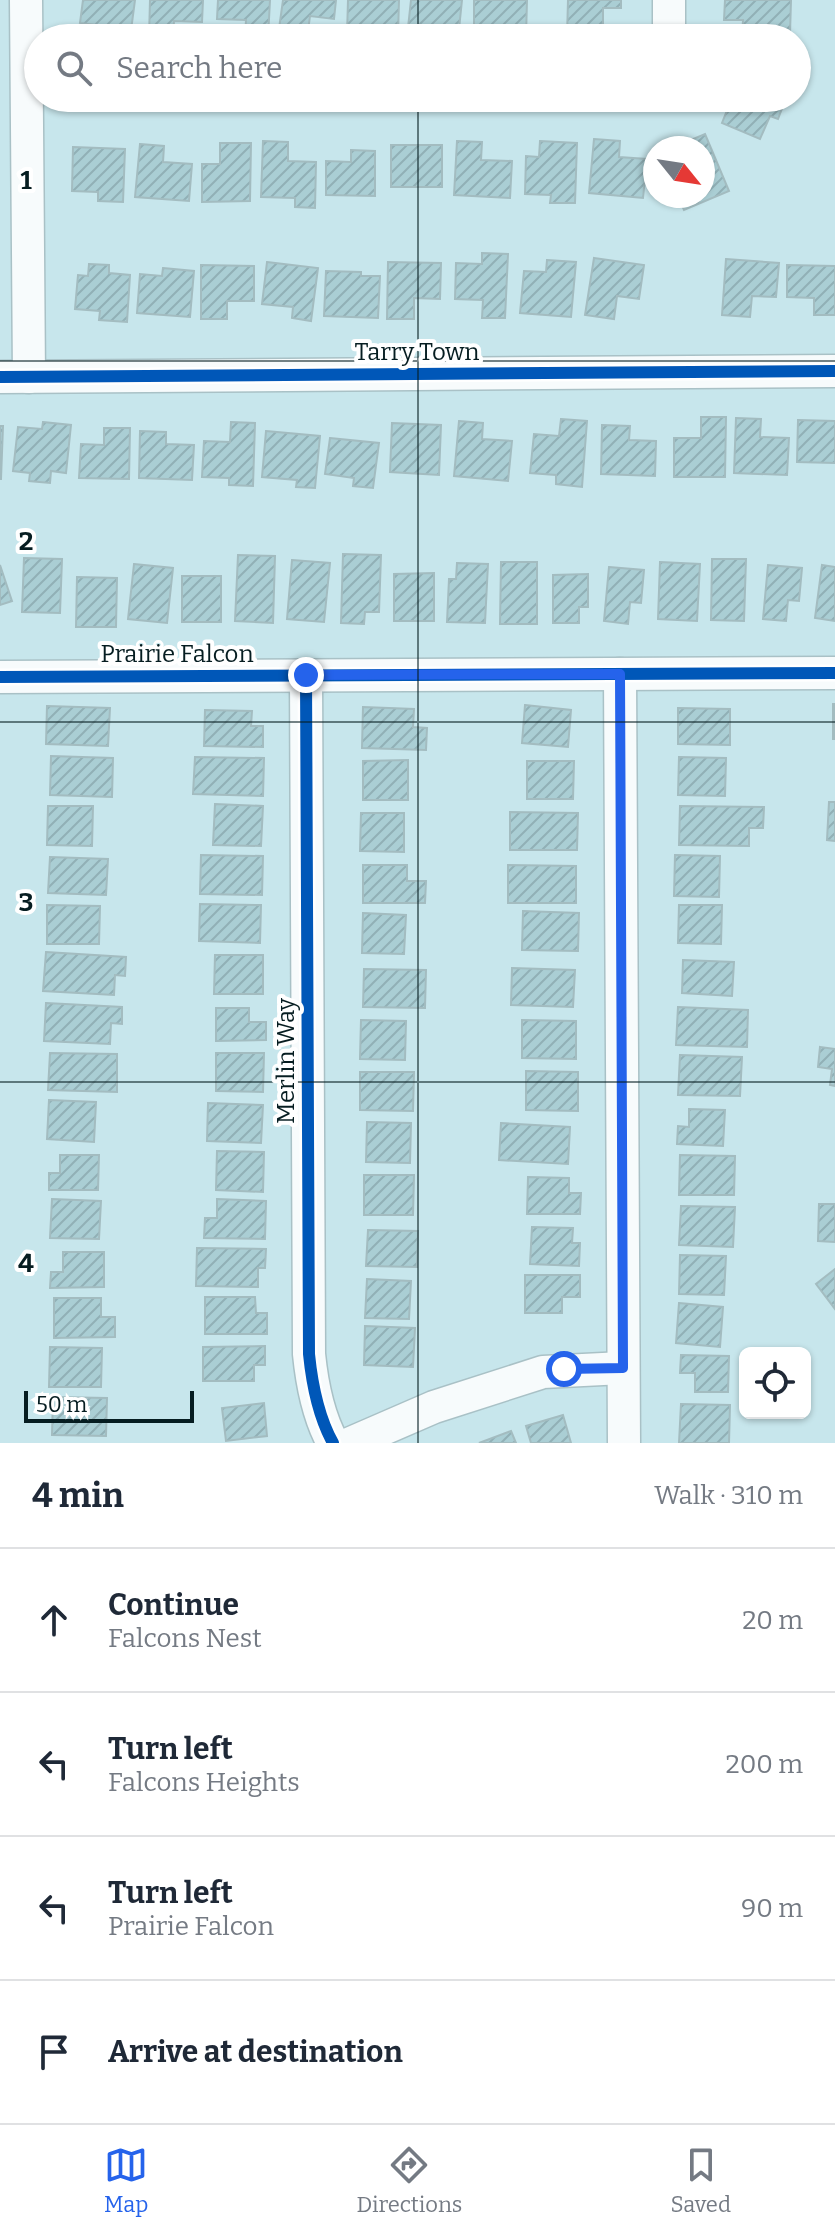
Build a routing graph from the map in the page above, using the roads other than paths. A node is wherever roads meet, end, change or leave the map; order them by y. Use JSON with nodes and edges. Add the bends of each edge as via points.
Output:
{"nodes":[{"id":1,"x":26,"y":0,"type":"edge"},
{"id":2,"x":669,"y":0,"type":"edge"},
{"id":3,"x":28,"y":24,"type":"edge"},
{"id":4,"x":669,"y":24,"type":"edge"},
{"id":5,"x":32,"y":112,"type":"edge"},
{"id":6,"x":835,"y":371,"type":"edge"},
{"id":7,"x":15,"y":377,"type":"edge"},
{"id":8,"x":835,"y":673,"type":"edge"},
{"id":9,"x":620,"y":674,"type":"junction"},
{"id":10,"x":306,"y":675,"type":"junction"},
{"id":11,"x":0,"y":677,"type":"edge"},
{"id":12,"x":623,"y":1368,"type":"junction"},
{"id":13,"x":333,"y":1443,"type":"edge"},
{"id":14,"x":351,"y":1443,"type":"edge"},
{"id":15,"x":624,"y":1443,"type":"edge"}],
"edges":[{"from":1,"to":3,"type":"street"},
{"from":2,"to":4,"type":"street"},
{"from":5,"to":7,"type":"street"},
{"from":6,"to":7,"type":"street","name":"Tarry Town"},
{"from":8,"to":9,"type":"street","name":"Prairie Falcon"},
{"from":9,"to":10,"type":"street","name":"Prairie Falcon"},
{"from":9,"to":12,"type":"street"},
{"from":10,"to":11,"type":"street","name":"Prairie Falcon"},
{"from":10,"to":13,"type":"street","name":"Merlin Way","via":[[309,1354],[320,1414]]},
{"from":12,"to":14,"type":"street","via":[[543,1372],[434,1407]]},
{"from":12,"to":15,"type":"street"}]}
